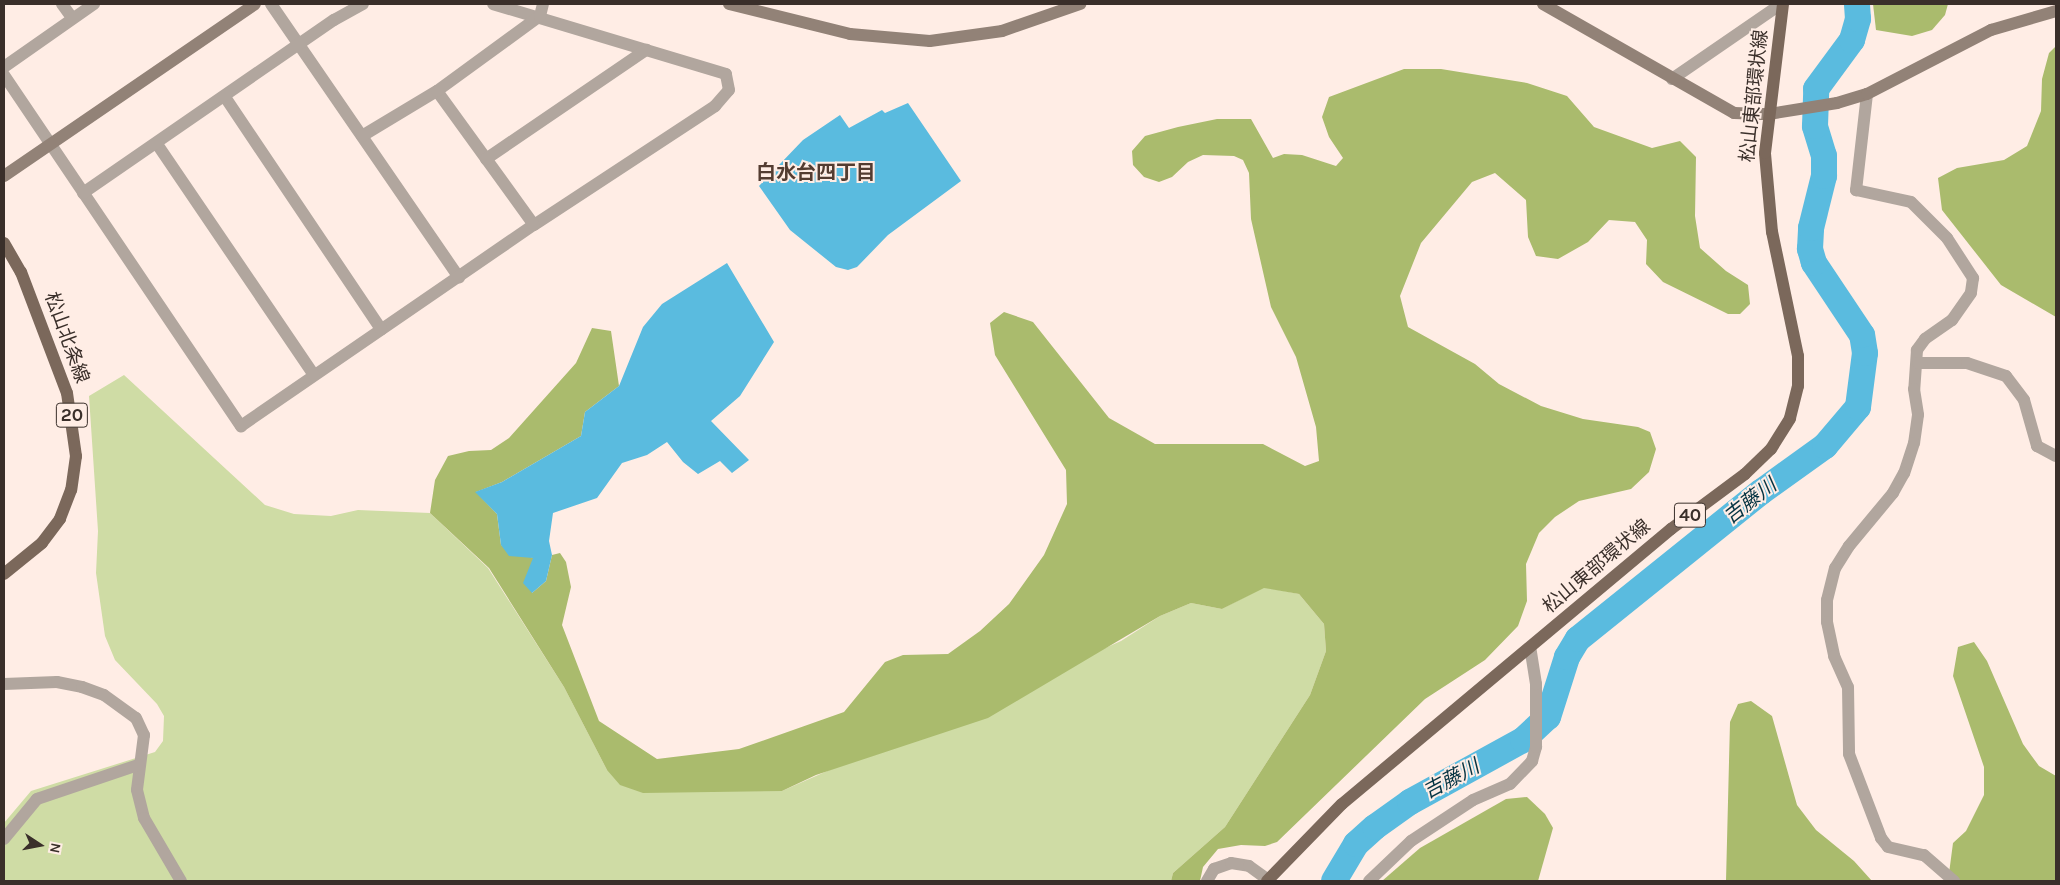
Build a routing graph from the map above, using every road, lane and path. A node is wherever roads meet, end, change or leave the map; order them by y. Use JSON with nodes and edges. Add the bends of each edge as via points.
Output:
{"nodes":[{"id":1,"x":62,"y":4,"type":"edge"},
{"id":2,"x":94,"y":4,"type":"edge"},
{"id":3,"x":255,"y":4,"type":"edge"},
{"id":4,"x":271,"y":4,"type":"edge"},
{"id":5,"x":363,"y":4,"type":"edge"},
{"id":6,"x":494,"y":4,"type":"edge"},
{"id":7,"x":729,"y":4,"type":"edge"},
{"id":8,"x":1080,"y":4,"type":"edge"},
{"id":9,"x":1543,"y":4,"type":"edge"},
{"id":10,"x":1782,"y":4,"type":"edge"},
{"id":11,"x":542,"y":10,"type":"edge"},
{"id":12,"x":2056,"y":10,"type":"edge"},
{"id":13,"x":72,"y":18,"type":"junction"},
{"id":14,"x":297,"y":44,"type":"junction"},
{"id":15,"x":646,"y":50,"type":"junction"},
{"id":16,"x":4,"y":67,"type":"edge"},
{"id":17,"x":4,"y":75,"type":"edge"},
{"id":18,"x":1672,"y":79,"type":"junction"},
{"id":19,"x":437,"y":91,"type":"junction"},
{"id":20,"x":1867,"y":94,"type":"junction"},
{"id":21,"x":226,"y":97,"type":"junction"},
{"id":22,"x":1768,"y":114,"type":"junction"},
{"id":23,"x":362,"y":136,"type":"junction"},
{"id":24,"x":51,"y":144,"type":"junction"},
{"id":25,"x":157,"y":144,"type":"junction"},
{"id":26,"x":486,"y":159,"type":"junction"},
{"id":27,"x":4,"y":176,"type":"edge"},
{"id":28,"x":83,"y":193,"type":"junction"},
{"id":29,"x":534,"y":225,"type":"junction"},
{"id":30,"x":4,"y":243,"type":"edge"},
{"id":31,"x":459,"y":278,"type":"junction"},
{"id":32,"x":381,"y":329,"type":"junction"},
{"id":33,"x":1918,"y":363,"type":"junction"},
{"id":34,"x":314,"y":375,"type":"junction"},
{"id":35,"x":2056,"y":456,"type":"edge"},
{"id":36,"x":4,"y":574,"type":"edge"},
{"id":37,"x":1530,"y":648,"type":"junction"},
{"id":38,"x":4,"y":684,"type":"edge"},
{"id":39,"x":138,"y":764,"type":"junction"},
{"id":40,"x":4,"y":839,"type":"edge"},
{"id":41,"x":1269,"y":880,"type":"edge"},
{"id":42,"x":181,"y":881,"type":"edge"},
{"id":43,"x":1207,"y":881,"type":"edge"},
{"id":44,"x":1370,"y":881,"type":"edge"},
{"id":45,"x":1954,"y":881,"type":"edge"}],
"edges":[{"from":1,"to":13,"type":"street"},
{"from":2,"to":13,"type":"street"},
{"from":3,"to":24,"type":"street"},
{"from":4,"to":14,"type":"street"},
{"from":5,"to":14,"type":"street"},
{"from":6,"to":11,"type":"street"},
{"from":7,"to":8,"type":"street","via":[[850,34],[930,41],[1002,31]]},
{"from":9,"to":18,"type":"street"},
{"from":10,"to":18,"type":"street"},
{"from":10,"to":22,"type":"main road","name":"松山東部環状線","number":"40"},
{"from":11,"to":15,"type":"street"},
{"from":11,"to":19,"type":"street"},
{"from":12,"to":20,"type":"street","via":[[1991,30]]},
{"from":13,"to":16,"type":"street"},
{"from":14,"to":21,"type":"street"},
{"from":14,"to":23,"type":"street"},
{"from":15,"to":26,"type":"street"},
{"from":15,"to":29,"type":"street","via":[[726,74],[729,90],[715,106]]},
{"from":17,"to":24,"type":"street"},
{"from":18,"to":22,"type":"street","via":[[1734,113]]},
{"from":19,"to":23,"type":"street"},
{"from":19,"to":26,"type":"street"},
{"from":20,"to":22,"type":"street","via":[[1837,103]]},
{"from":20,"to":33,"type":"street","via":[[1856,190],[1911,202],[1947,238],[1973,278],[1972,293],[1952,320],[1925,339],[1917,350]]},
{"from":21,"to":25,"type":"street"},
{"from":21,"to":32,"type":"street"},
{"from":22,"to":37,"type":"main road","name":"松山東部環状線","number":"40","via":[[1766,197],[1798,356],[1798,386],[1790,418],[1771,448],[1745,474],[1671,529]]},
{"from":23,"to":31,"type":"street"},
{"from":24,"to":27,"type":"street"},
{"from":24,"to":28,"type":"street"},
{"from":25,"to":28,"type":"street"},
{"from":25,"to":34,"type":"street"},
{"from":26,"to":29,"type":"street"},
{"from":28,"to":34,"type":"street","via":[[241,426]]},
{"from":29,"to":31,"type":"street"},
{"from":30,"to":36,"type":"main road","name":"松山北条線","number":"20","via":[[25,280],[67,393],[76,456],[71,490],[60,519],[42,544]]},
{"from":31,"to":32,"type":"street"},
{"from":32,"to":34,"type":"street"},
{"from":33,"to":35,"type":"street","via":[[1968,363],[2006,376],[2024,400],[2037,446]]},
{"from":33,"to":45,"type":"street","via":[[1914,389],[1918,415],[1914,443],[1904,473],[1893,493],[1835,568],[1827,600],[1827,622],[1834,656],[1848,687],[1849,754],[1882,838],[1888,847],[1902,853],[1924,855]]},
{"from":37,"to":41,"type":"main road","name":"松山東部環状線","number":"40","via":[[1342,804]]},
{"from":37,"to":44,"type":"street","via":[[1536,684],[1536,747],[1524,773],[1510,784],[1473,800],[1411,841]]},
{"from":38,"to":39,"type":"street","via":[[57,682],[104,695],[136,718],[144,735]]},
{"from":39,"to":40,"type":"street","via":[[37,799]]},
{"from":39,"to":42,"type":"street","via":[[137,790],[144,818]]},
{"from":41,"to":43,"type":"street","via":[[1249,866],[1231,863],[1214,869]]}]}
